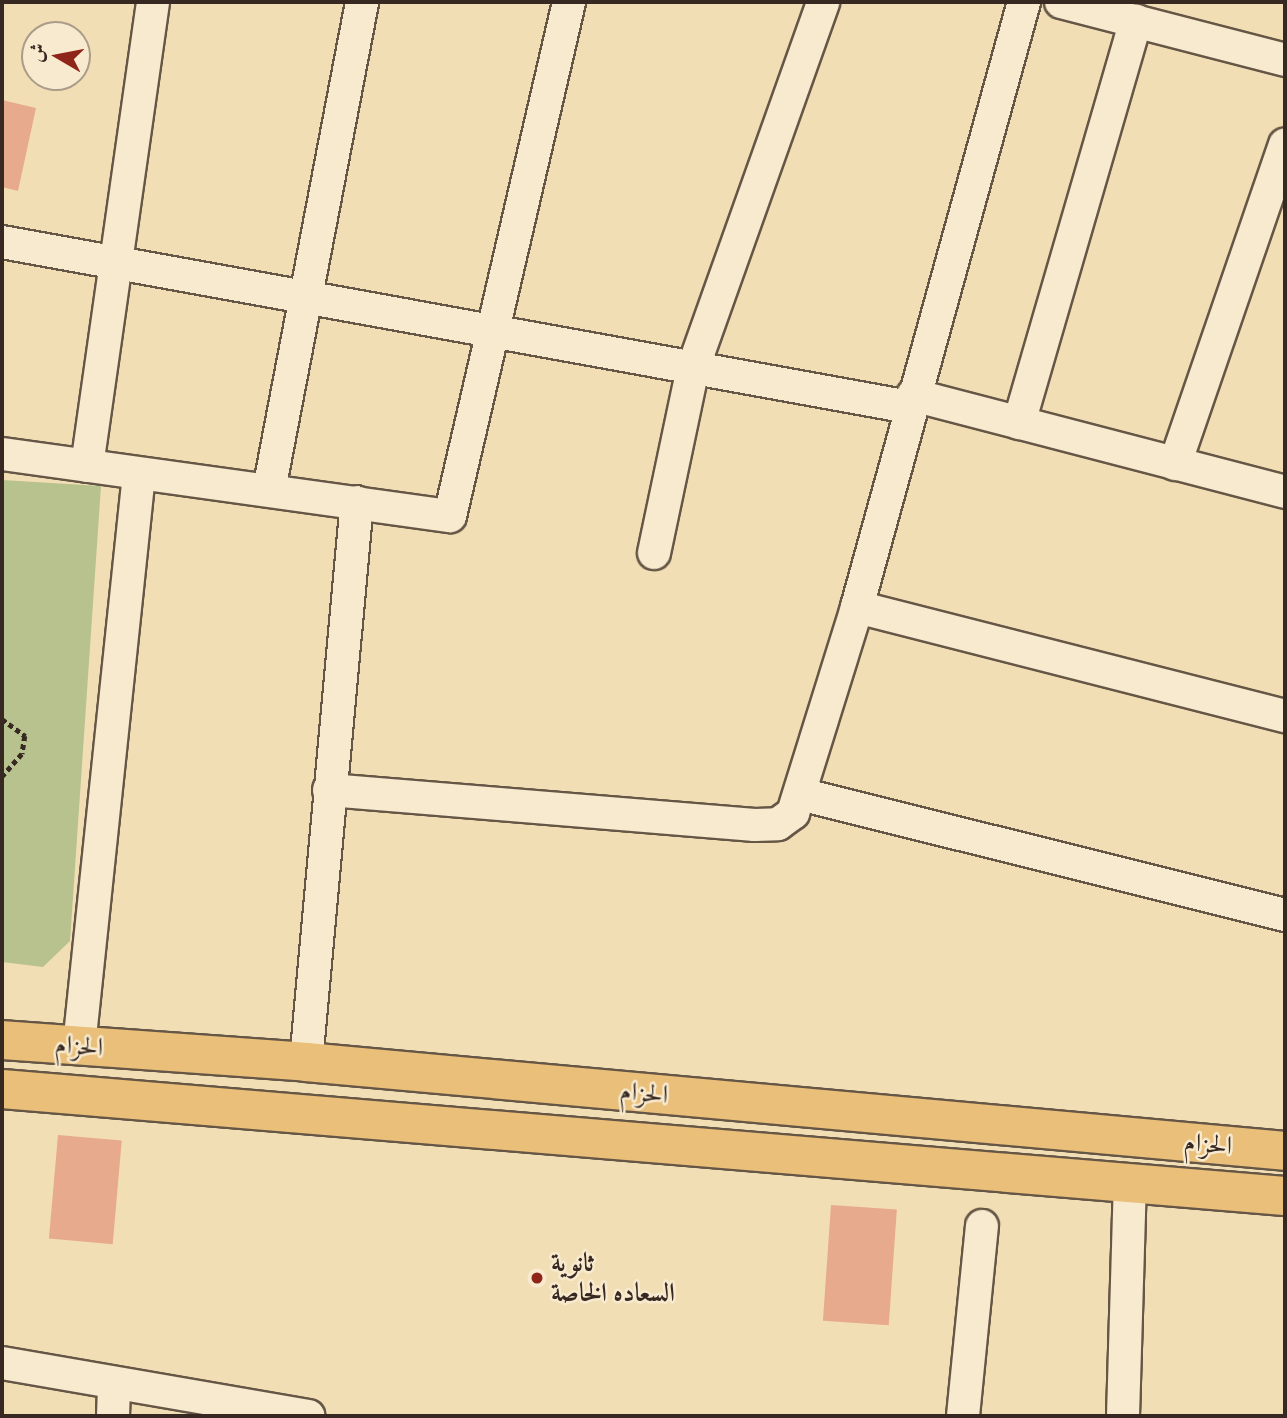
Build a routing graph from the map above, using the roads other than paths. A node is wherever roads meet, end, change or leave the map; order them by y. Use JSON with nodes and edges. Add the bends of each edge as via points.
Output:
{"nodes":[{"id":1,"x":153,"y":2,"type":"edge"},
{"id":2,"x":362,"y":2,"type":"edge"},
{"id":3,"x":569,"y":2,"type":"edge"},
{"id":4,"x":823,"y":2,"type":"edge"},
{"id":5,"x":1024,"y":2,"type":"edge"},
{"id":6,"x":1061,"y":2,"type":"edge"},
{"id":7,"x":1136,"y":21,"type":"junction"},
{"id":8,"x":1285,"y":60,"type":"edge"},
{"id":9,"x":1285,"y":144,"type":"edge"},
{"id":10,"x":2,"y":242,"type":"edge"},
{"id":11,"x":113,"y":263,"type":"junction"},
{"id":12,"x":304,"y":298,"type":"junction"},
{"id":13,"x":491,"y":331,"type":"junction"},
{"id":14,"x":693,"y":368,"type":"junction"},
{"id":15,"x":911,"y":401,"type":"junction"},
{"id":16,"x":1019,"y":423,"type":"junction"},
{"id":17,"x":2,"y":454,"type":"edge"},
{"id":18,"x":1175,"y":464,"type":"junction"},
{"id":19,"x":87,"y":466,"type":"junction"},
{"id":20,"x":139,"y":474,"type":"junction"},
{"id":21,"x":269,"y":490,"type":"junction"},
{"id":22,"x":1285,"y":492,"type":"edge"},
{"id":23,"x":357,"y":502,"type":"junction"},
{"id":24,"x":654,"y":553,"type":"dead end"},
{"id":25,"x":857,"y":607,"type":"junction"},
{"id":26,"x":1285,"y":716,"type":"edge"},
{"id":27,"x":329,"y":790,"type":"junction"},
{"id":28,"x":800,"y":794,"type":"junction"},
{"id":29,"x":1285,"y":915,"type":"edge"},
{"id":30,"x":2,"y":1040,"type":"edge"},
{"id":31,"x":79,"y":1046,"type":"junction"},
{"id":32,"x":306,"y":1062,"type":"junction"},
{"id":33,"x":2,"y":1088,"type":"edge"},
{"id":34,"x":1285,"y":1151,"type":"edge"},
{"id":35,"x":1130,"y":1185,"type":"junction"},
{"id":36,"x":1285,"y":1196,"type":"edge"},
{"id":37,"x":982,"y":1226,"type":"dead end"},
{"id":38,"x":2,"y":1363,"type":"edge"},
{"id":39,"x":114,"y":1384,"type":"junction"},
{"id":40,"x":113,"y":1416,"type":"edge"},
{"id":41,"x":308,"y":1416,"type":"edge"},
{"id":42,"x":963,"y":1416,"type":"edge"},
{"id":43,"x":1123,"y":1416,"type":"edge"}],
"edges":[{"from":1,"to":11,"type":"street"},
{"from":2,"to":12,"type":"street"},
{"from":3,"to":13,"type":"street"},
{"from":4,"to":14,"type":"street"},
{"from":5,"to":15,"type":"street"},
{"from":6,"to":7,"type":"street"},
{"from":7,"to":8,"type":"street"},
{"from":7,"to":16,"type":"street"},
{"from":9,"to":18,"type":"street"},
{"from":10,"to":11,"type":"street"},
{"from":11,"to":12,"type":"street"},
{"from":11,"to":19,"type":"street"},
{"from":12,"to":13,"type":"street"},
{"from":12,"to":21,"type":"street"},
{"from":13,"to":14,"type":"street"},
{"from":13,"to":23,"type":"street","via":[[450,516]]},
{"from":14,"to":15,"type":"street"},
{"from":14,"to":24,"type":"street"},
{"from":15,"to":16,"type":"street"},
{"from":15,"to":25,"type":"street"},
{"from":16,"to":18,"type":"street"},
{"from":17,"to":19,"type":"street"},
{"from":18,"to":22,"type":"street"},
{"from":19,"to":20,"type":"street"},
{"from":20,"to":21,"type":"street"},
{"from":20,"to":31,"type":"street"},
{"from":21,"to":23,"type":"street"},
{"from":23,"to":27,"type":"street"},
{"from":25,"to":26,"type":"street"},
{"from":25,"to":28,"type":"street"},
{"from":27,"to":28,"type":"street","via":[[755,825],[778,824],[793,813]]},
{"from":27,"to":32,"type":"street"},
{"from":28,"to":29,"type":"street"},
{"from":30,"to":31,"type":"main road","name":"الحزام"},
{"from":31,"to":32,"type":"main road","name":"الحزام"},
{"from":32,"to":34,"type":"main road","name":"الحزام"},
{"from":33,"to":35,"type":"main road","name":"الحزام"},
{"from":35,"to":36,"type":"main road","name":"الحزام"},
{"from":35,"to":43,"type":"street"},
{"from":37,"to":42,"type":"street"},
{"from":38,"to":39,"type":"street"},
{"from":39,"to":40,"type":"street"},
{"from":39,"to":41,"type":"street"}]}
